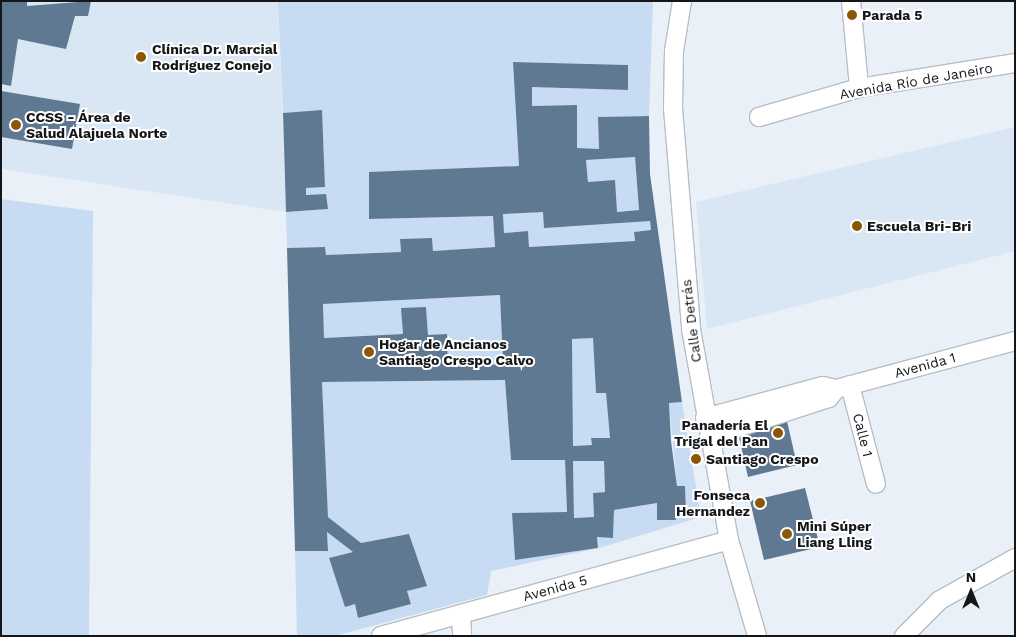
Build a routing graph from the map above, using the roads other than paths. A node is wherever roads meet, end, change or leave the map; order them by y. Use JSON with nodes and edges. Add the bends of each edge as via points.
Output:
{"nodes":[{"id":1,"x":682,"y":1,"type":"edge"},
{"id":2,"x":851,"y":1,"type":"edge"},
{"id":3,"x":1015,"y":62,"type":"edge"},
{"id":4,"x":859,"y":88,"type":"junction"},
{"id":5,"x":759,"y":116,"type":"dead end"},
{"id":6,"x":1015,"y":341,"type":"edge"},
{"id":7,"x":843,"y":387,"type":"junction"},
{"id":8,"x":705,"y":418,"type":"junction"},
{"id":9,"x":709,"y":437,"type":"junction"},
{"id":10,"x":876,"y":484,"type":"dead end"},
{"id":11,"x":728,"y":540,"type":"junction"},
{"id":12,"x":1015,"y":558,"type":"edge"},
{"id":13,"x":461,"y":614,"type":"junction"},
{"id":14,"x":381,"y":636,"type":"edge"},
{"id":15,"x":462,"y":636,"type":"edge"},
{"id":16,"x":757,"y":636,"type":"edge"},
{"id":17,"x":904,"y":636,"type":"edge"}],
"edges":[{"from":1,"to":8,"type":"street","name":"Calle Detrás","via":[[674,51],[673,108],[690,329]]},
{"from":2,"to":4,"type":"street"},
{"from":3,"to":4,"type":"street","name":"Avenida Río de Janeiro"},
{"from":4,"to":5,"type":"street","name":"Avenida Río de Janeiro"},
{"from":6,"to":7,"type":"street","name":"Avenida 1"},
{"from":7,"to":8,"type":"street","name":"Avenida 1","via":[[823,386]]},
{"from":7,"to":9,"type":"street","name":"Avenida 1","via":[[829,398]]},
{"from":7,"to":10,"type":"street","name":"Calle 1"},
{"from":8,"to":9,"type":"street","name":"Calle Detrás"},
{"from":9,"to":11,"type":"street","name":"Calle Detrás"},
{"from":11,"to":13,"type":"street","name":"Avenida 5"},
{"from":11,"to":16,"type":"street","name":"Calle Detrás"},
{"from":12,"to":17,"type":"street","via":[[940,600]]},
{"from":13,"to":14,"type":"street","name":"Avenida 5"},
{"from":13,"to":15,"type":"street"}]}
